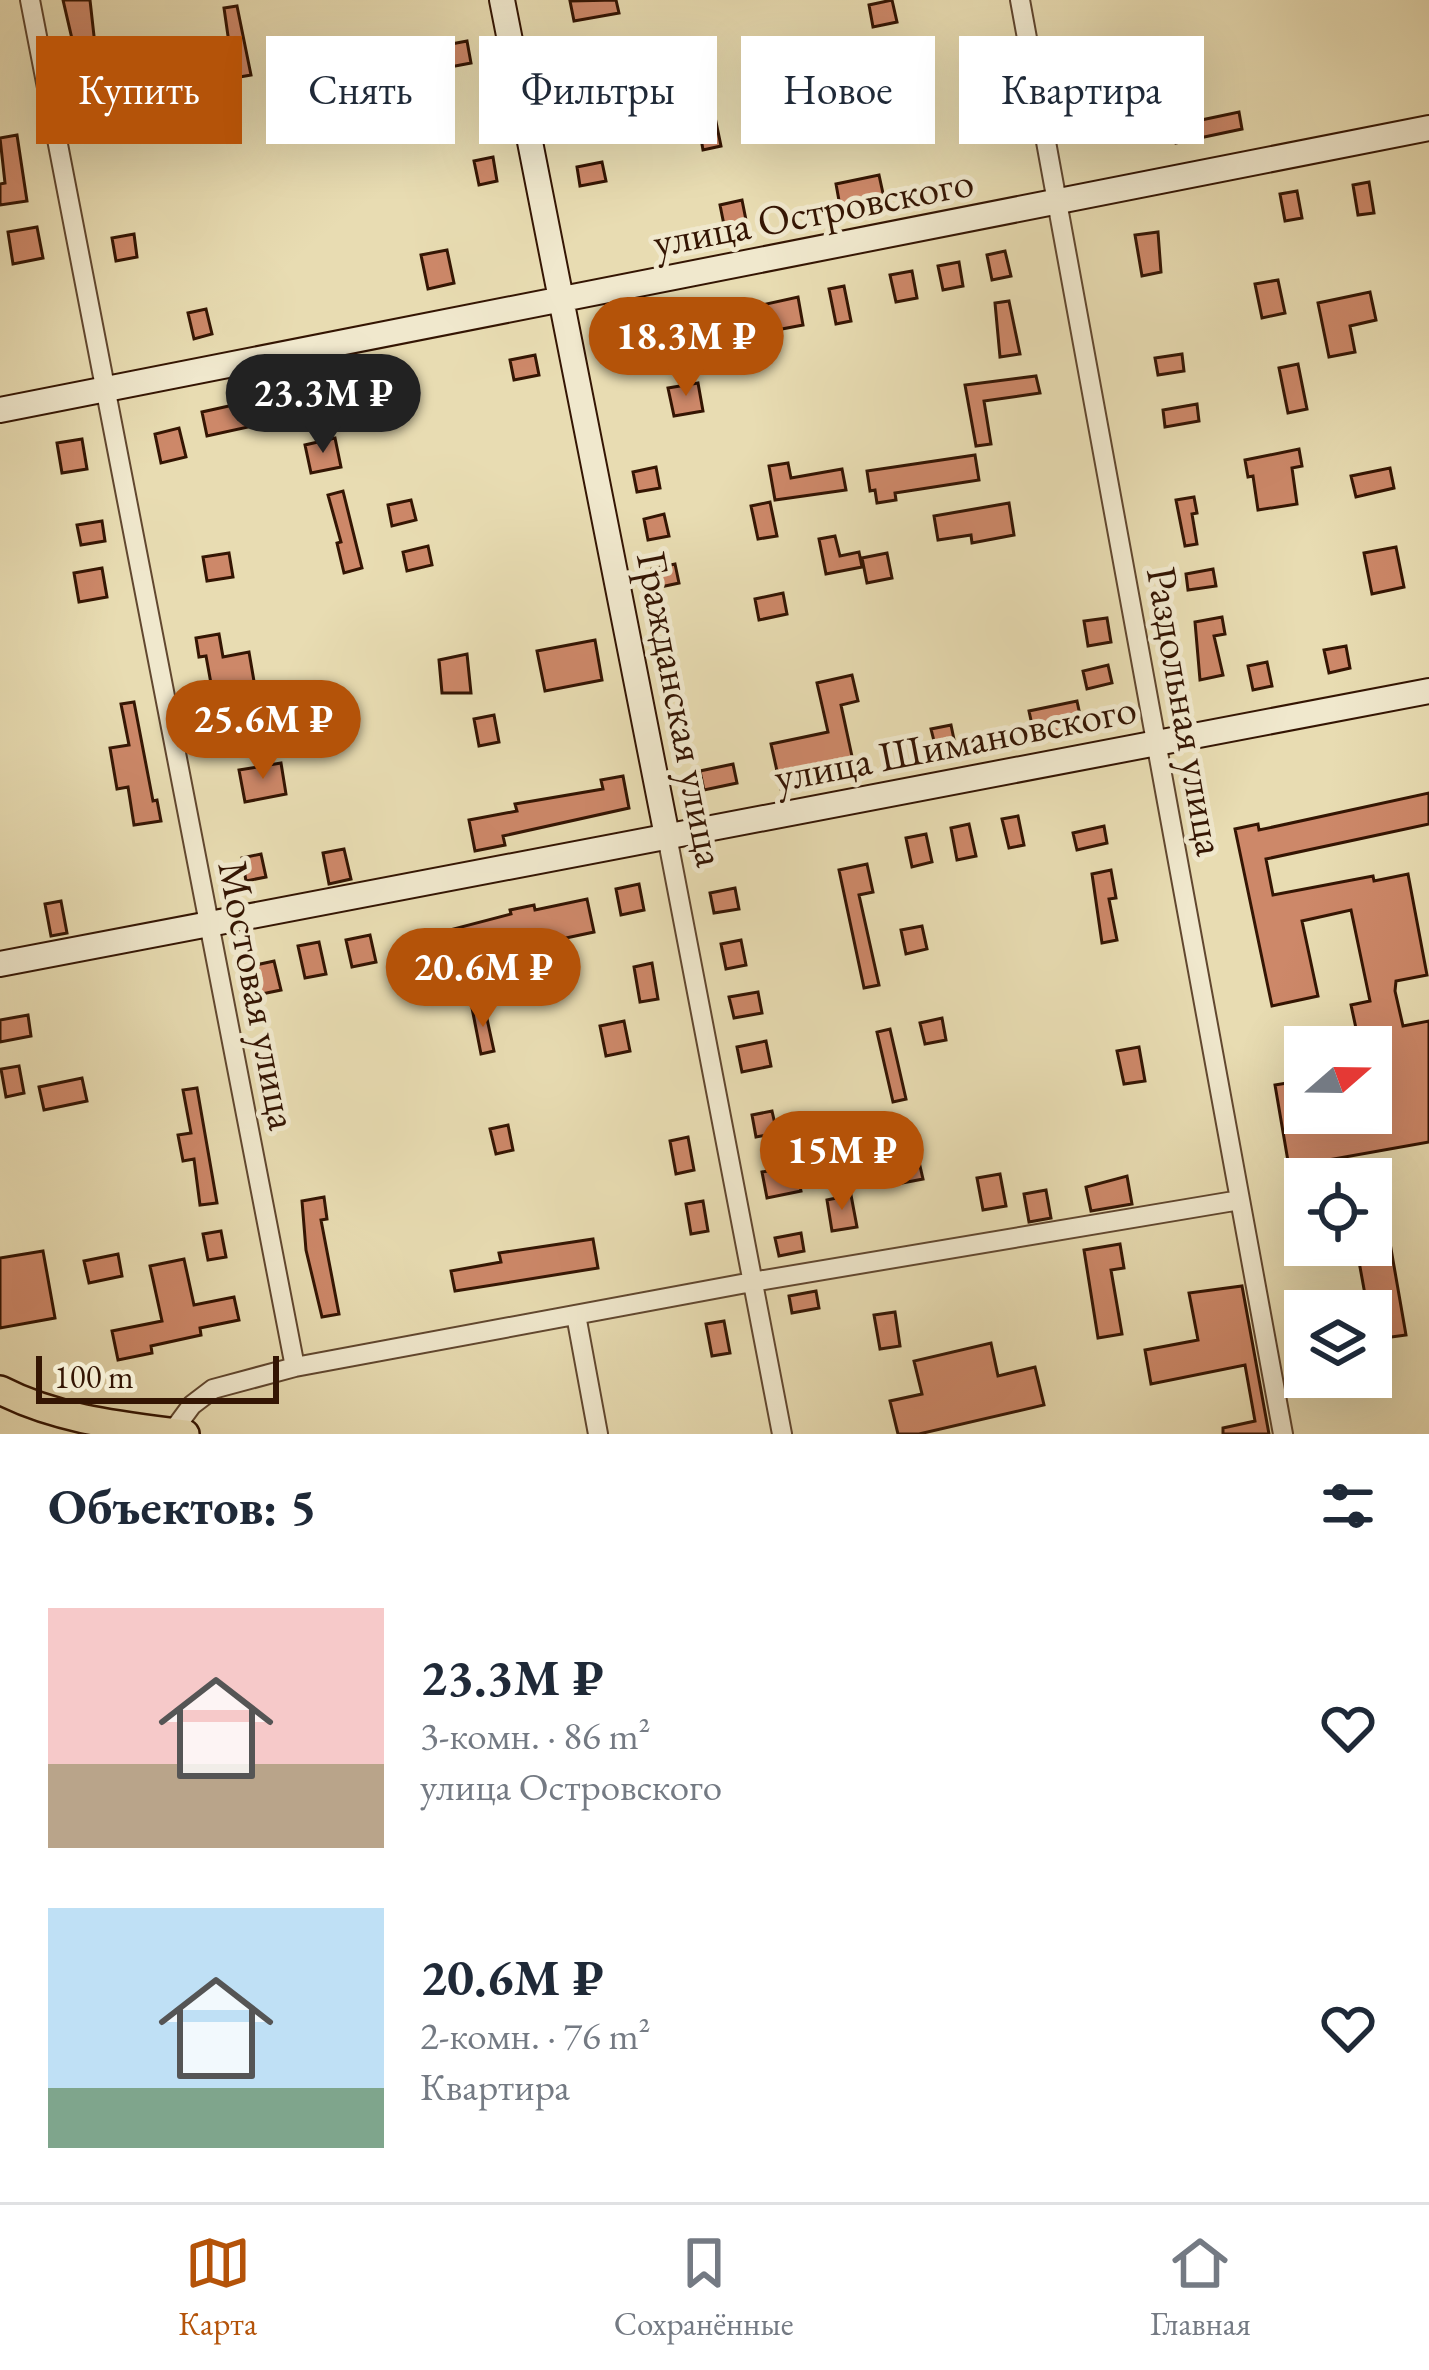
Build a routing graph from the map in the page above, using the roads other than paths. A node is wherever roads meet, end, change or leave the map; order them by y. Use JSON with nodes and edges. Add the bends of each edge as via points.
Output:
{"nodes":[{"id":1,"x":30,"y":0,"type":"edge"},
{"id":2,"x":502,"y":0,"type":"edge"},
{"id":3,"x":1020,"y":0,"type":"edge"},
{"id":4,"x":1429,"y":128,"type":"edge"},
{"id":5,"x":1059,"y":202,"type":"junction"},
{"id":6,"x":561,"y":301,"type":"junction"},
{"id":7,"x":106,"y":392,"type":"junction"},
{"id":8,"x":0,"y":410,"type":"edge"},
{"id":9,"x":1429,"y":691,"type":"edge"},
{"id":10,"x":1156,"y":743,"type":"junction"},
{"id":11,"x":667,"y":836,"type":"junction"},
{"id":12,"x":209,"y":924,"type":"junction"},
{"id":13,"x":0,"y":964,"type":"edge"},
{"id":14,"x":1240,"y":1200,"type":"junction"},
{"id":15,"x":752,"y":1282,"type":"junction"},
{"id":16,"x":576,"y":1315,"type":"junction"},
{"id":17,"x":295,"y":1367,"type":"junction"},
{"id":18,"x":0,"y":1390,"type":"edge"},
{"id":19,"x":178,"y":1433,"type":"edge"},
{"id":20,"x":598,"y":1434,"type":"edge"},
{"id":21,"x":782,"y":1434,"type":"edge"},
{"id":22,"x":1283,"y":1434,"type":"edge"}],
"edges":[{"from":1,"to":7,"type":"street","name":"Мостовая улица"},
{"from":2,"to":6,"type":"street","name":"Гражданская улица"},
{"from":3,"to":5,"type":"street","name":"Раздольная улица"},
{"from":4,"to":5,"type":"street","name":"улица Островского"},
{"from":5,"to":6,"type":"street","name":"улица Островского"},
{"from":5,"to":10,"type":"street","name":"Раздольная улица"},
{"from":6,"to":7,"type":"street","name":"улица Островского"},
{"from":6,"to":11,"type":"street","name":"Гражданская улица"},
{"from":7,"to":8,"type":"street","name":"улица Островского"},
{"from":7,"to":12,"type":"street","name":"Мостовая улица"},
{"from":9,"to":10,"type":"street","name":"улица Шимановского"},
{"from":10,"to":11,"type":"street","name":"улица Шимановского"},
{"from":10,"to":14,"type":"street","name":"Раздольная улица"},
{"from":11,"to":12,"type":"street","name":"улица Шимановского"},
{"from":11,"to":15,"type":"street","name":"Гражданская улица"},
{"from":12,"to":13,"type":"street","name":"улица Шимановского"},
{"from":12,"to":17,"type":"street","name":"Мостовая улица"},
{"from":14,"to":15,"type":"street"},
{"from":14,"to":22,"type":"street","name":"Раздольная улица"},
{"from":15,"to":16,"type":"street"},
{"from":15,"to":21,"type":"street","name":"Гражданская улица"},
{"from":16,"to":17,"type":"street"},
{"from":16,"to":20,"type":"street"},
{"from":17,"to":19,"type":"street","via":[[213,1390],[192,1405]]},
{"from":18,"to":19,"type":"main road","via":[[88,1421]]}]}
